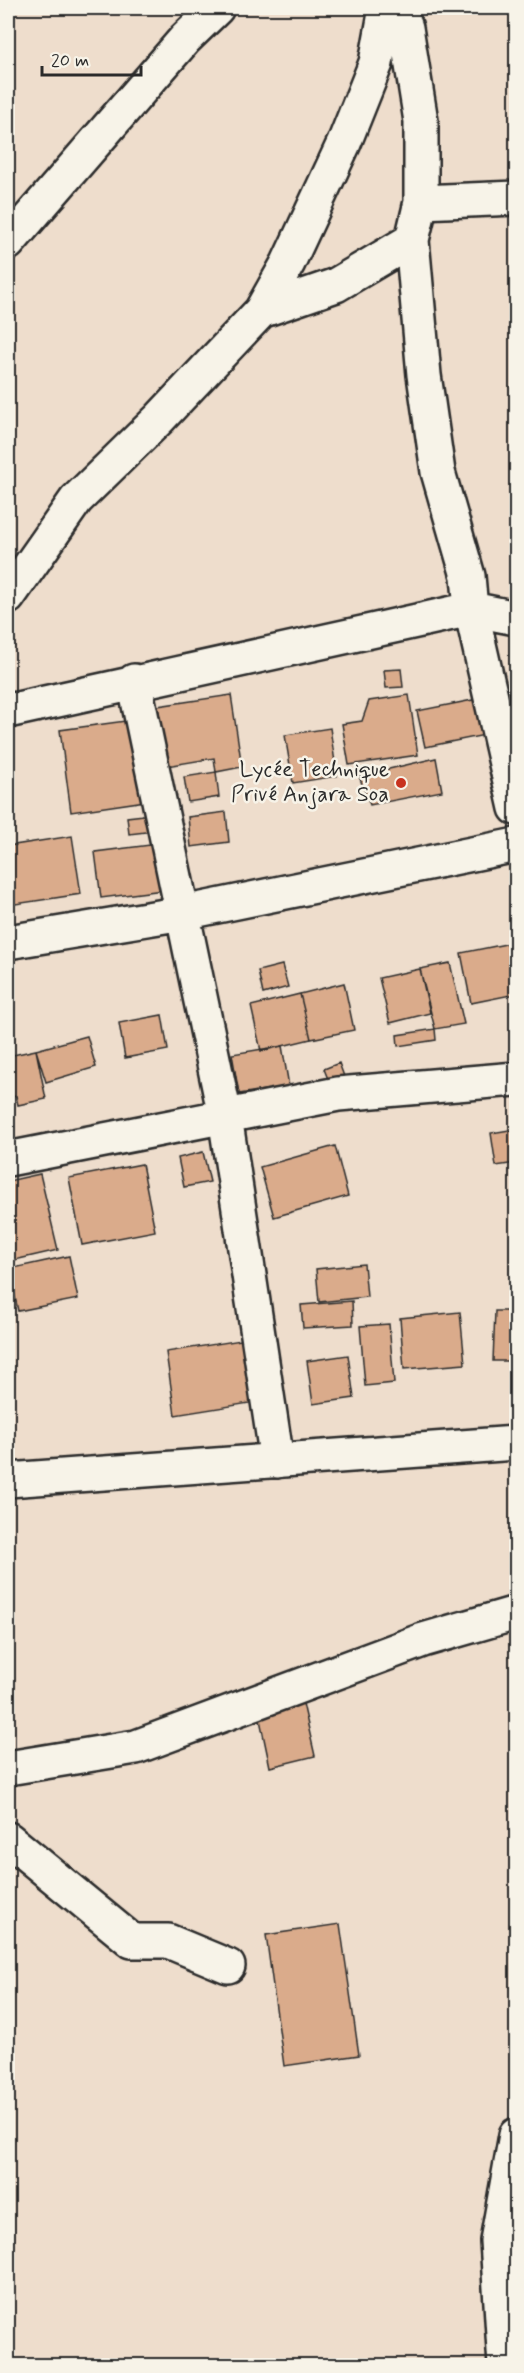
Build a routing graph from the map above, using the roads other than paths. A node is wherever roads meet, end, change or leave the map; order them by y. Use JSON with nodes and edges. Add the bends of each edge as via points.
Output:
{"nodes":[{"id":1,"x":217,"y":8,"type":"edge"},
{"id":2,"x":386,"y":8,"type":"edge"},
{"id":3,"x":399,"y":8,"type":"edge"},
{"id":4,"x":516,"y":198,"type":"edge"},
{"id":5,"x":421,"y":201,"type":"junction"},
{"id":6,"x":412,"y":240,"type":"junction"},
{"id":7,"x":8,"y":243,"type":"edge"},
{"id":8,"x":261,"y":311,"type":"junction"},
{"id":9,"x":8,"y":597,"type":"edge"},
{"id":10,"x":471,"y":609,"type":"junction"},
{"id":11,"x":516,"y":618,"type":"edge"},
{"id":12,"x":135,"y":681,"type":"junction"},
{"id":13,"x":8,"y":711,"type":"edge"},
{"id":14,"x":516,"y":808,"type":"edge"},
{"id":15,"x":516,"y":845,"type":"edge"},
{"id":16,"x":183,"y":913,"type":"junction"},
{"id":17,"x":8,"y":942,"type":"edge"},
{"id":18,"x":516,"y":1079,"type":"edge"},
{"id":19,"x":225,"y":1116,"type":"junction"},
{"id":20,"x":8,"y":1159,"type":"edge"},
{"id":21,"x":516,"y":1443,"type":"edge"},
{"id":22,"x":278,"y":1461,"type":"junction"},
{"id":23,"x":8,"y":1480,"type":"edge"},
{"id":24,"x":516,"y":1613,"type":"edge"},
{"id":25,"x":8,"y":1768,"type":"edge"},
{"id":26,"x":8,"y":1839,"type":"edge"},
{"id":27,"x":228,"y":1966,"type":"dead end"},
{"id":28,"x":516,"y":2134,"type":"edge"},
{"id":29,"x":505,"y":2366,"type":"edge"}],
"edges":[{"from":1,"to":7,"type":"street","via":[[185,39]]},
{"from":2,"to":8,"type":"street","via":[[375,63],[344,144]]},
{"from":3,"to":5,"type":"street","via":[[406,28],[421,121]]},
{"from":4,"to":5,"type":"street"},
{"from":5,"to":6,"type":"street"},
{"from":6,"to":8,"type":"street","via":[[336,285]]},
{"from":6,"to":10,"type":"street","via":[[424,375],[438,472],[468,576]]},
{"from":8,"to":9,"type":"street","via":[[76,500]]},
{"from":10,"to":11,"type":"street"},
{"from":10,"to":12,"type":"street"},
{"from":10,"to":14,"type":"street"},
{"from":12,"to":13,"type":"street"},
{"from":12,"to":16,"type":"street"},
{"from":15,"to":16,"type":"street"},
{"from":16,"to":17,"type":"street"},
{"from":16,"to":19,"type":"street"},
{"from":18,"to":19,"type":"street","via":[[338,1094]]},
{"from":19,"to":20,"type":"street"},
{"from":19,"to":22,"type":"street"},
{"from":21,"to":22,"type":"street"},
{"from":22,"to":23,"type":"street"},
{"from":24,"to":25,"type":"street","via":[[423,1640],[136,1747]]},
{"from":26,"to":27,"type":"street","via":[[132,1941],[168,1941]]},
{"from":28,"to":29,"type":"street","via":[[497,2241]]}]}
